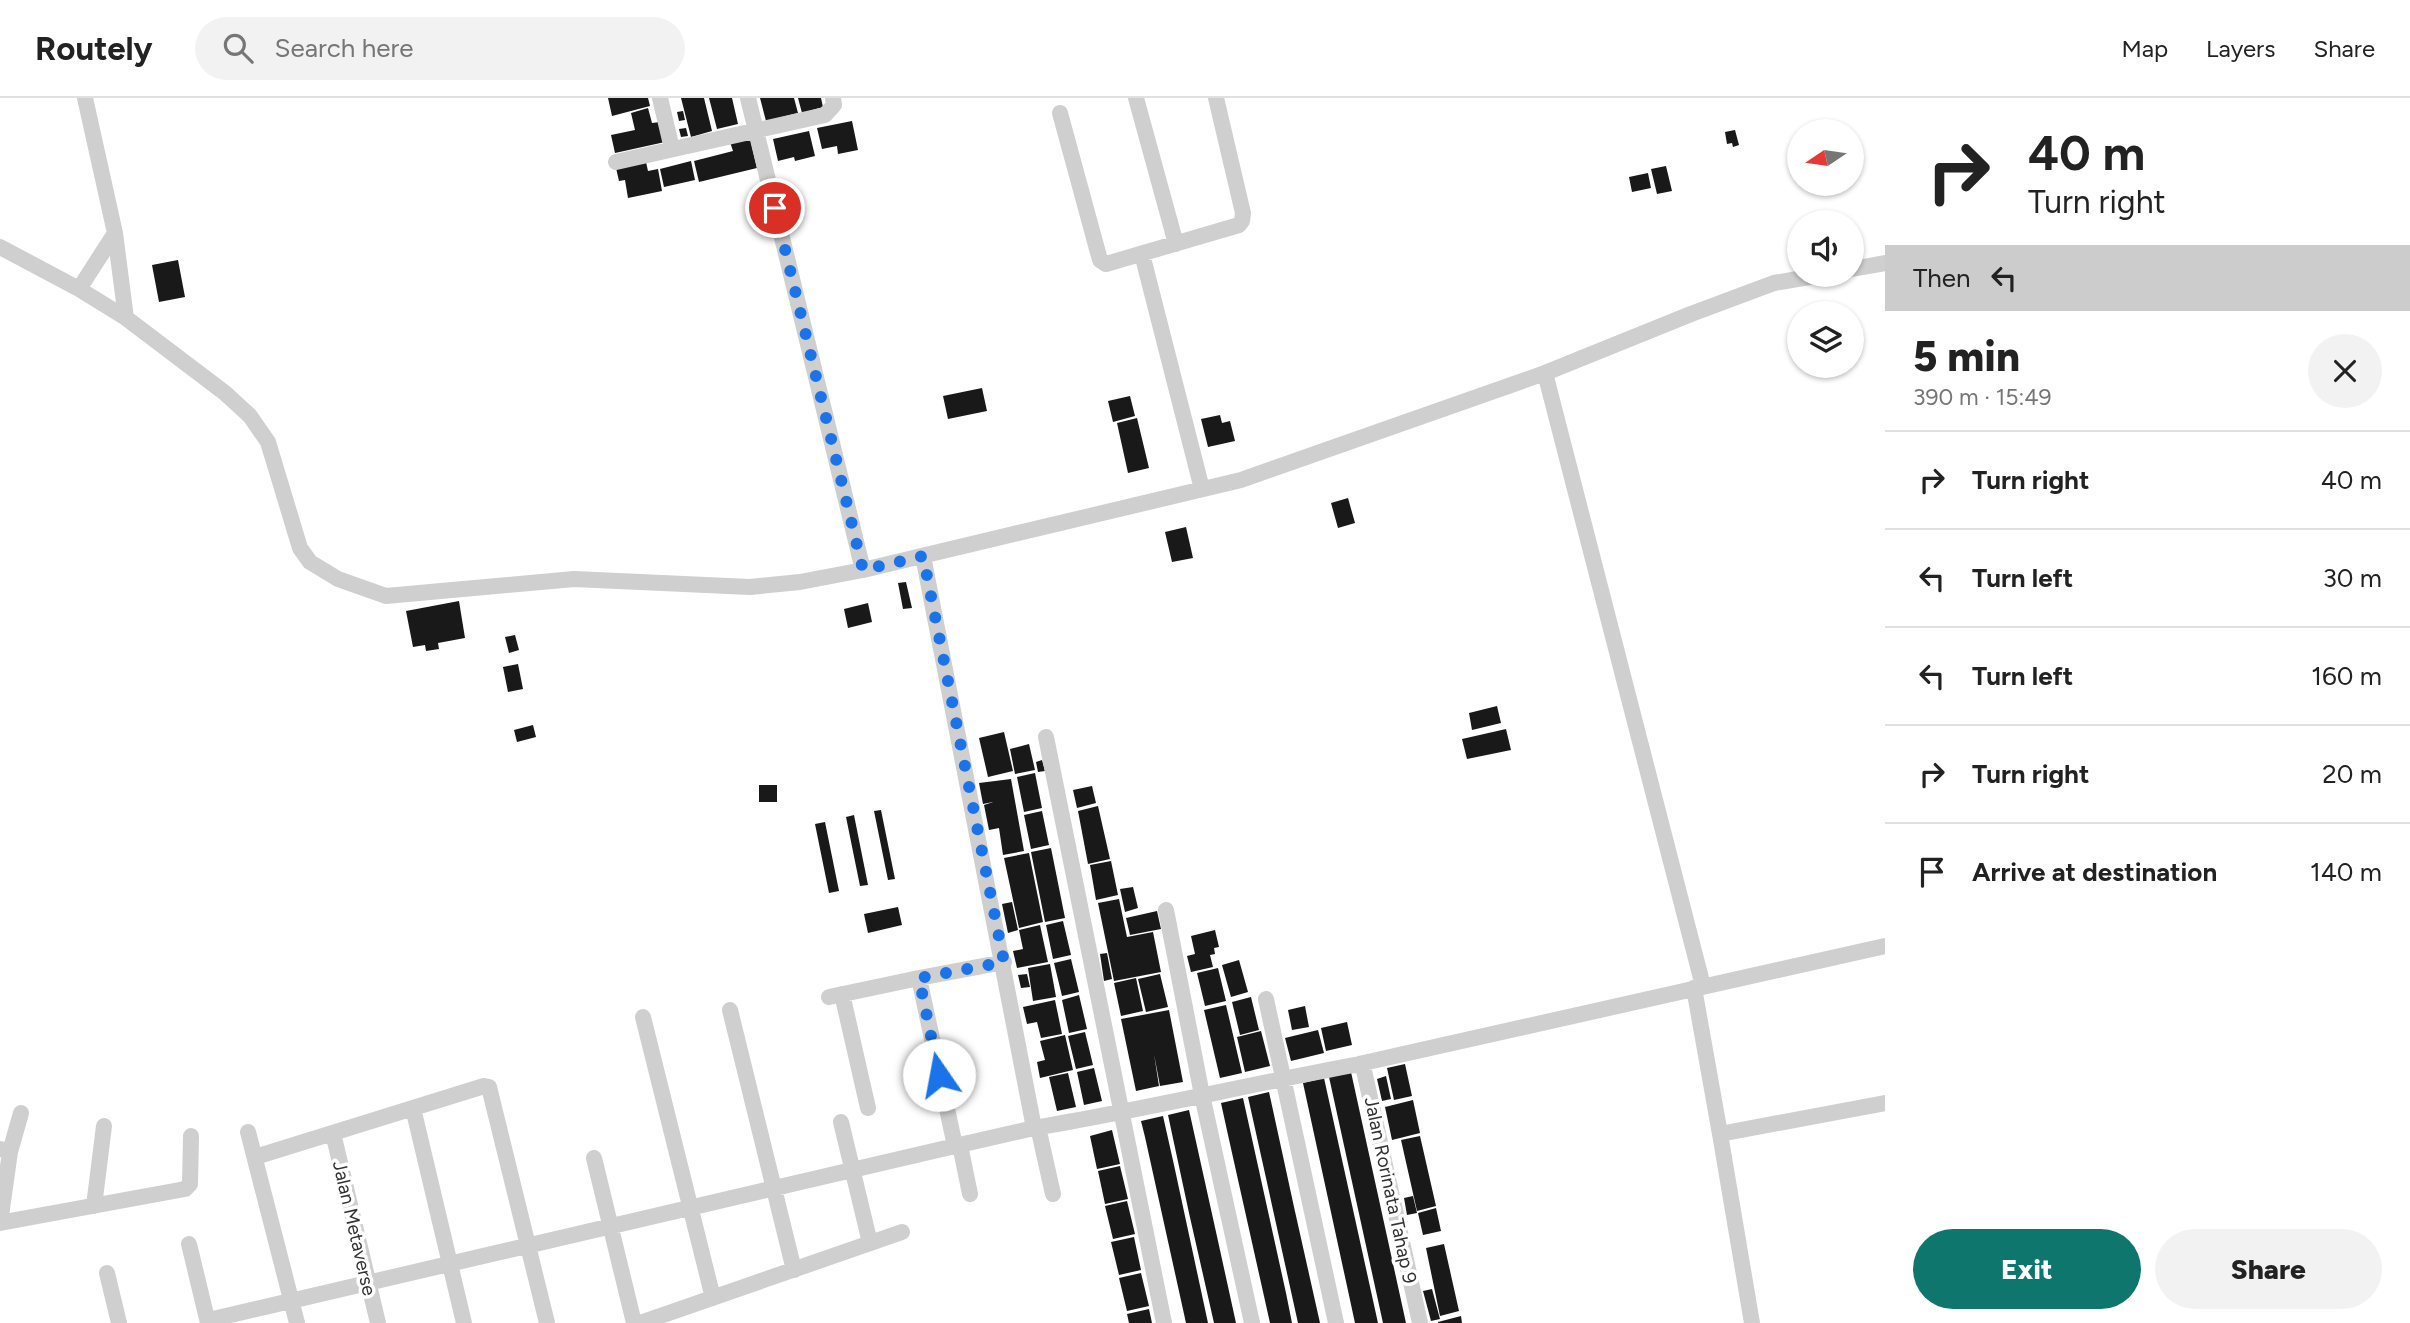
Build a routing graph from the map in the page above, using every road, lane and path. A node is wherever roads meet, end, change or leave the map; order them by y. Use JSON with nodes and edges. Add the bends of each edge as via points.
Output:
{"nodes":[{"id":1,"x":85,"y":98,"type":"edge"},
{"id":2,"x":660,"y":98,"type":"edge"},
{"id":3,"x":748,"y":98,"type":"edge"},
{"id":4,"x":832,"y":98,"type":"edge"},
{"id":5,"x":1136,"y":98,"type":"edge"},
{"id":6,"x":1216,"y":98,"type":"edge"},
{"id":7,"x":1060,"y":113,"type":"dead end"},
{"id":8,"x":756,"y":130,"type":"junction"},
{"id":9,"x":672,"y":149,"type":"junction"},
{"id":10,"x":616,"y":162,"type":"dead end"},
{"id":11,"x":115,"y":233,"type":"junction"},
{"id":12,"x":1176,"y":244,"type":"junction"},
{"id":13,"x":0,"y":247,"type":"edge"},
{"id":14,"x":1142,"y":254,"type":"junction"},
{"id":15,"x":1885,"y":263,"type":"edge"},
{"id":16,"x":1864,"y":267,"type":"edge"},
{"id":17,"x":1787,"y":281,"type":"edge"},
{"id":18,"x":79,"y":289,"type":"junction"},
{"id":19,"x":126,"y":318,"type":"junction"},
{"id":20,"x":1545,"y":373,"type":"junction"},
{"id":21,"x":1202,"y":489,"type":"junction"},
{"id":22,"x":923,"y":556,"type":"junction"},
{"id":23,"x":863,"y":570,"type":"junction"},
{"id":24,"x":1045,"y":737,"type":"dead end"},
{"id":25,"x":1166,"y":910,"type":"dead end"},
{"id":26,"x":1885,"y":946,"type":"edge"},
{"id":27,"x":1004,"y":962,"type":"junction"},
{"id":28,"x":919,"y":978,"type":"junction"},
{"id":29,"x":1698,"y":987,"type":"junction"},
{"id":30,"x":1266,"y":999,"type":"dead end"},
{"id":31,"x":730,"y":1010,"type":"dead end"},
{"id":32,"x":643,"y":1017,"type":"dead end"},
{"id":33,"x":1357,"y":1065,"type":"junction"},
{"id":34,"x":1282,"y":1078,"type":"junction"},
{"id":35,"x":1202,"y":1095,"type":"junction"},
{"id":36,"x":1885,"y":1103,"type":"edge"},
{"id":37,"x":413,"y":1108,"type":"junction"},
{"id":38,"x":868,"y":1108,"type":"dead end"},
{"id":39,"x":21,"y":1113,"type":"dead end"},
{"id":40,"x":1120,"y":1113,"type":"junction"},
{"id":41,"x":841,"y":1122,"type":"dead end"},
{"id":42,"x":104,"y":1126,"type":"dead end"},
{"id":43,"x":1036,"y":1128,"type":"junction"},
{"id":44,"x":248,"y":1132,"type":"dead end"},
{"id":45,"x":333,"y":1133,"type":"junction"},
{"id":46,"x":1720,"y":1134,"type":"junction"},
{"id":47,"x":191,"y":1136,"type":"dead end"},
{"id":48,"x":957,"y":1145,"type":"junction"},
{"id":49,"x":5,"y":1151,"type":"edge"},
{"id":50,"x":256,"y":1157,"type":"junction"},
{"id":51,"x":594,"y":1158,"type":"dead end"},
{"id":52,"x":852,"y":1170,"type":"junction"},
{"id":53,"x":774,"y":1188,"type":"junction"},
{"id":54,"x":970,"y":1194,"type":"dead end"},
{"id":55,"x":1053,"y":1194,"type":"dead end"},
{"id":56,"x":94,"y":1206,"type":"junction"},
{"id":57,"x":692,"y":1207,"type":"junction"},
{"id":58,"x":0,"y":1223,"type":"edge"},
{"id":59,"x":610,"y":1225,"type":"junction"},
{"id":60,"x":902,"y":1232,"type":"dead end"},
{"id":61,"x":870,"y":1243,"type":"junction"},
{"id":62,"x":189,"y":1244,"type":"dead end"},
{"id":63,"x":528,"y":1245,"type":"junction"},
{"id":64,"x":449,"y":1264,"type":"junction"},
{"id":65,"x":794,"y":1270,"type":"junction"},
{"id":66,"x":107,"y":1273,"type":"dead end"},
{"id":67,"x":368,"y":1284,"type":"junction"},
{"id":68,"x":713,"y":1298,"type":"junction"},
{"id":69,"x":292,"y":1303,"type":"junction"},
{"id":70,"x":119,"y":1323,"type":"edge"},
{"id":71,"x":209,"y":1323,"type":"edge"},
{"id":72,"x":297,"y":1323,"type":"edge"},
{"id":73,"x":378,"y":1323,"type":"edge"},
{"id":74,"x":464,"y":1323,"type":"edge"},
{"id":75,"x":547,"y":1323,"type":"edge"},
{"id":76,"x":634,"y":1323,"type":"edge"},
{"id":77,"x":640,"y":1323,"type":"edge"},
{"id":78,"x":1164,"y":1323,"type":"edge"},
{"id":79,"x":1252,"y":1323,"type":"edge"},
{"id":80,"x":1335,"y":1323,"type":"edge"},
{"id":81,"x":1420,"y":1323,"type":"edge"},
{"id":82,"x":1752,"y":1323,"type":"edge"}],
"edges":[{"from":1,"to":11,"type":"street"},
{"from":2,"to":9,"type":"street"},
{"from":3,"to":8,"type":"street"},
{"from":4,"to":8,"type":"street","via":[[834,105],[825,115]]},
{"from":5,"to":12,"type":"street"},
{"from":6,"to":12,"type":"street","via":[[1242,221]]},
{"from":7,"to":14,"type":"street","via":[[1100,260],[1106,264]]},
{"from":8,"to":9,"type":"street"},
{"from":8,"to":23,"type":"street"},
{"from":9,"to":10,"type":"street"},
{"from":11,"to":18,"type":"street"},
{"from":11,"to":19,"type":"street"},
{"from":12,"to":14,"type":"street"},
{"from":13,"to":18,"type":"street"},
{"from":14,"to":21,"type":"street"},
{"from":15,"to":16,"type":"street"},
{"from":17,"to":20,"type":"street"},
{"from":18,"to":19,"type":"street"},
{"from":19,"to":23,"type":"street","via":[[250,416],[268,442],[300,548],[310,562],[338,579],[374,592],[386,596],[574,579],[750,587]]},
{"from":20,"to":21,"type":"street","via":[[1241,480]]},
{"from":20,"to":29,"type":"street"},
{"from":21,"to":22,"type":"street"},
{"from":22,"to":23,"type":"street"},
{"from":22,"to":27,"type":"street"},
{"from":24,"to":40,"type":"street"},
{"from":25,"to":35,"type":"street"},
{"from":26,"to":29,"type":"street"},
{"from":27,"to":28,"type":"street"},
{"from":27,"to":43,"type":"street"},
{"from":28,"to":38,"type":"street","via":[[836,996]]},
{"from":28,"to":48,"type":"street"},
{"from":29,"to":33,"type":"street"},
{"from":29,"to":46,"type":"street"},
{"from":30,"to":34,"type":"street"},
{"from":31,"to":53,"type":"street"},
{"from":32,"to":57,"type":"street"},
{"from":33,"to":34,"type":"street"},
{"from":33,"to":81,"type":"street","name":"Jalan Rorinata Tahap 9","via":[[1365,1071]]},
{"from":34,"to":35,"type":"street"},
{"from":34,"to":80,"type":"street"},
{"from":35,"to":40,"type":"street"},
{"from":35,"to":79,"type":"street"},
{"from":36,"to":46,"type":"street"},
{"from":37,"to":45,"type":"street"},
{"from":37,"to":63,"type":"street","via":[[488,1087]]},
{"from":37,"to":64,"type":"street"},
{"from":39,"to":49,"type":"street"},
{"from":40,"to":43,"type":"street"},
{"from":40,"to":78,"type":"street"},
{"from":41,"to":52,"type":"street"},
{"from":42,"to":56,"type":"street"},
{"from":43,"to":48,"type":"street"},
{"from":43,"to":55,"type":"street"},
{"from":44,"to":50,"type":"street"},
{"from":45,"to":50,"type":"street"},
{"from":45,"to":67,"type":"street","name":"Jalan Metaverse"},
{"from":46,"to":82,"type":"street"},
{"from":47,"to":56,"type":"street","via":[[190,1184],[185,1189]]},
{"from":48,"to":52,"type":"street"},
{"from":48,"to":54,"type":"street"},
{"from":49,"to":58,"type":"street"},
{"from":50,"to":69,"type":"street"},
{"from":51,"to":59,"type":"street"},
{"from":52,"to":53,"type":"street"},
{"from":52,"to":61,"type":"street"},
{"from":53,"to":57,"type":"street"},
{"from":53,"to":65,"type":"street"},
{"from":56,"to":58,"type":"street"},
{"from":57,"to":59,"type":"street"},
{"from":57,"to":68,"type":"street"},
{"from":59,"to":63,"type":"street"},
{"from":59,"to":76,"type":"street"},
{"from":60,"to":61,"type":"street"},
{"from":61,"to":65,"type":"street"},
{"from":62,"to":71,"type":"street"},
{"from":63,"to":64,"type":"street"},
{"from":63,"to":75,"type":"street"},
{"from":64,"to":67,"type":"street"},
{"from":64,"to":74,"type":"street"},
{"from":65,"to":68,"type":"street"},
{"from":66,"to":70,"type":"street"},
{"from":67,"to":69,"type":"street"},
{"from":67,"to":73,"type":"street","name":"Jalan Metaverse"},
{"from":68,"to":77,"type":"street"},
{"from":69,"to":71,"type":"street"},
{"from":69,"to":72,"type":"street"}]}
